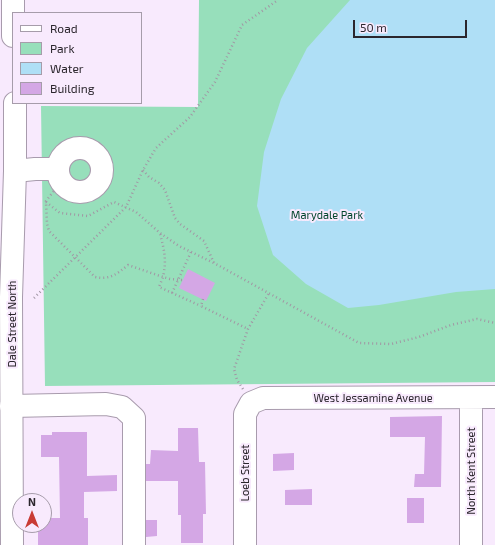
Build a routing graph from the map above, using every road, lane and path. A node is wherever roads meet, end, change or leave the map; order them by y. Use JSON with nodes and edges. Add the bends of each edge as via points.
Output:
{"nodes":[{"id":1,"x":13,"y":0,"type":"edge"},
{"id":2,"x":278,"y":0,"type":"edge"},
{"id":3,"x":13,"y":12,"type":"edge"},
{"id":4,"x":15,"y":104,"type":"edge"},
{"id":5,"x":143,"y":170,"type":"junction"},
{"id":6,"x":15,"y":171,"type":"junction"},
{"id":7,"x":59,"y":175,"type":"joint"},
{"id":8,"x":46,"y":201,"type":"junction"},
{"id":9,"x":126,"y":207,"type":"junction"},
{"id":10,"x":160,"y":233,"type":"junction"},
{"id":11,"x":191,"y":252,"type":"junction"},
{"id":12,"x":75,"y":257,"type":"junction"},
{"id":13,"x":214,"y":263,"type":"junction"},
{"id":14,"x":163,"y":277,"type":"junction"},
{"id":15,"x":177,"y":280,"type":"junction"},
{"id":16,"x":182,"y":280,"type":"dead end"},
{"id":17,"x":172,"y":293,"type":"junction"},
{"id":18,"x":269,"y":293,"type":"junction"},
{"id":19,"x":34,"y":298,"type":"dead end"},
{"id":20,"x":203,"y":299,"type":"dead end"},
{"id":21,"x":201,"y":306,"type":"junction"},
{"id":22,"x":495,"y":323,"type":"edge"},
{"id":23,"x":248,"y":329,"type":"junction"},
{"id":24,"x":495,"y":397,"type":"edge"},
{"id":25,"x":471,"y":398,"type":"junction"},
{"id":26,"x":251,"y":403,"type":"junction"},
{"id":27,"x":11,"y":406,"type":"junction"},
{"id":28,"x":12,"y":545,"type":"edge"},
{"id":29,"x":134,"y":545,"type":"edge"},
{"id":30,"x":245,"y":545,"type":"edge"},
{"id":31,"x":471,"y":545,"type":"edge"}],
"edges":[{"from":1,"to":3,"type":"street"},
{"from":2,"to":5,"type":"path","via":[[242,25],[215,82],[190,117],[156,148]]},
{"from":4,"to":6,"type":"street","name":"Dale Street North"},
{"from":5,"to":9,"type":"path"},
{"from":5,"to":13,"type":"path","via":[[165,190],[180,224],[204,241]]},
{"from":6,"to":7,"type":"street","via":[[34,169]]},
{"from":6,"to":27,"type":"street","name":"Dale Street North"},
{"from":7,"to":8,"type":"path"},
{"from":8,"to":9,"type":"path","via":[[60,212],[88,216],[114,202]]},
{"from":8,"to":12,"type":"path","via":[[49,231]]},
{"from":9,"to":10,"type":"path","via":[[136,212]]},
{"from":9,"to":12,"type":"path"},
{"from":10,"to":11,"type":"path"},
{"from":10,"to":14,"type":"path","via":[[165,254]]},
{"from":11,"to":13,"type":"path"},
{"from":11,"to":15,"type":"path"},
{"from":12,"to":14,"type":"path","via":[[95,277],[114,277],[128,265]]},
{"from":12,"to":19,"type":"path"},
{"from":13,"to":18,"type":"path"},
{"from":14,"to":15,"type":"path"},
{"from":14,"to":17,"type":"path","via":[[159,287]]},
{"from":15,"to":16,"type":"path"},
{"from":15,"to":17,"type":"path"},
{"from":17,"to":21,"type":"path"},
{"from":18,"to":22,"type":"path","via":[[359,343],[392,344],[477,319]]},
{"from":18,"to":23,"type":"path"},
{"from":20,"to":21,"type":"path"},
{"from":21,"to":23,"type":"path"},
{"from":23,"to":26,"type":"path","via":[[234,369],[237,380]]},
{"from":24,"to":25,"type":"street","name":"West Jessamine Avenue"},
{"from":25,"to":26,"type":"street","name":"West Jessamine Avenue","via":[[263,398]]},
{"from":25,"to":31,"type":"street","name":"North Kent Street"},
{"from":26,"to":30,"type":"street","name":"Loeb Street","via":[[245,414]]},
{"from":27,"to":28,"type":"street","name":"Dale Street North"},
{"from":27,"to":29,"type":"street","via":[[106,404],[122,407],[134,418]]}]}
